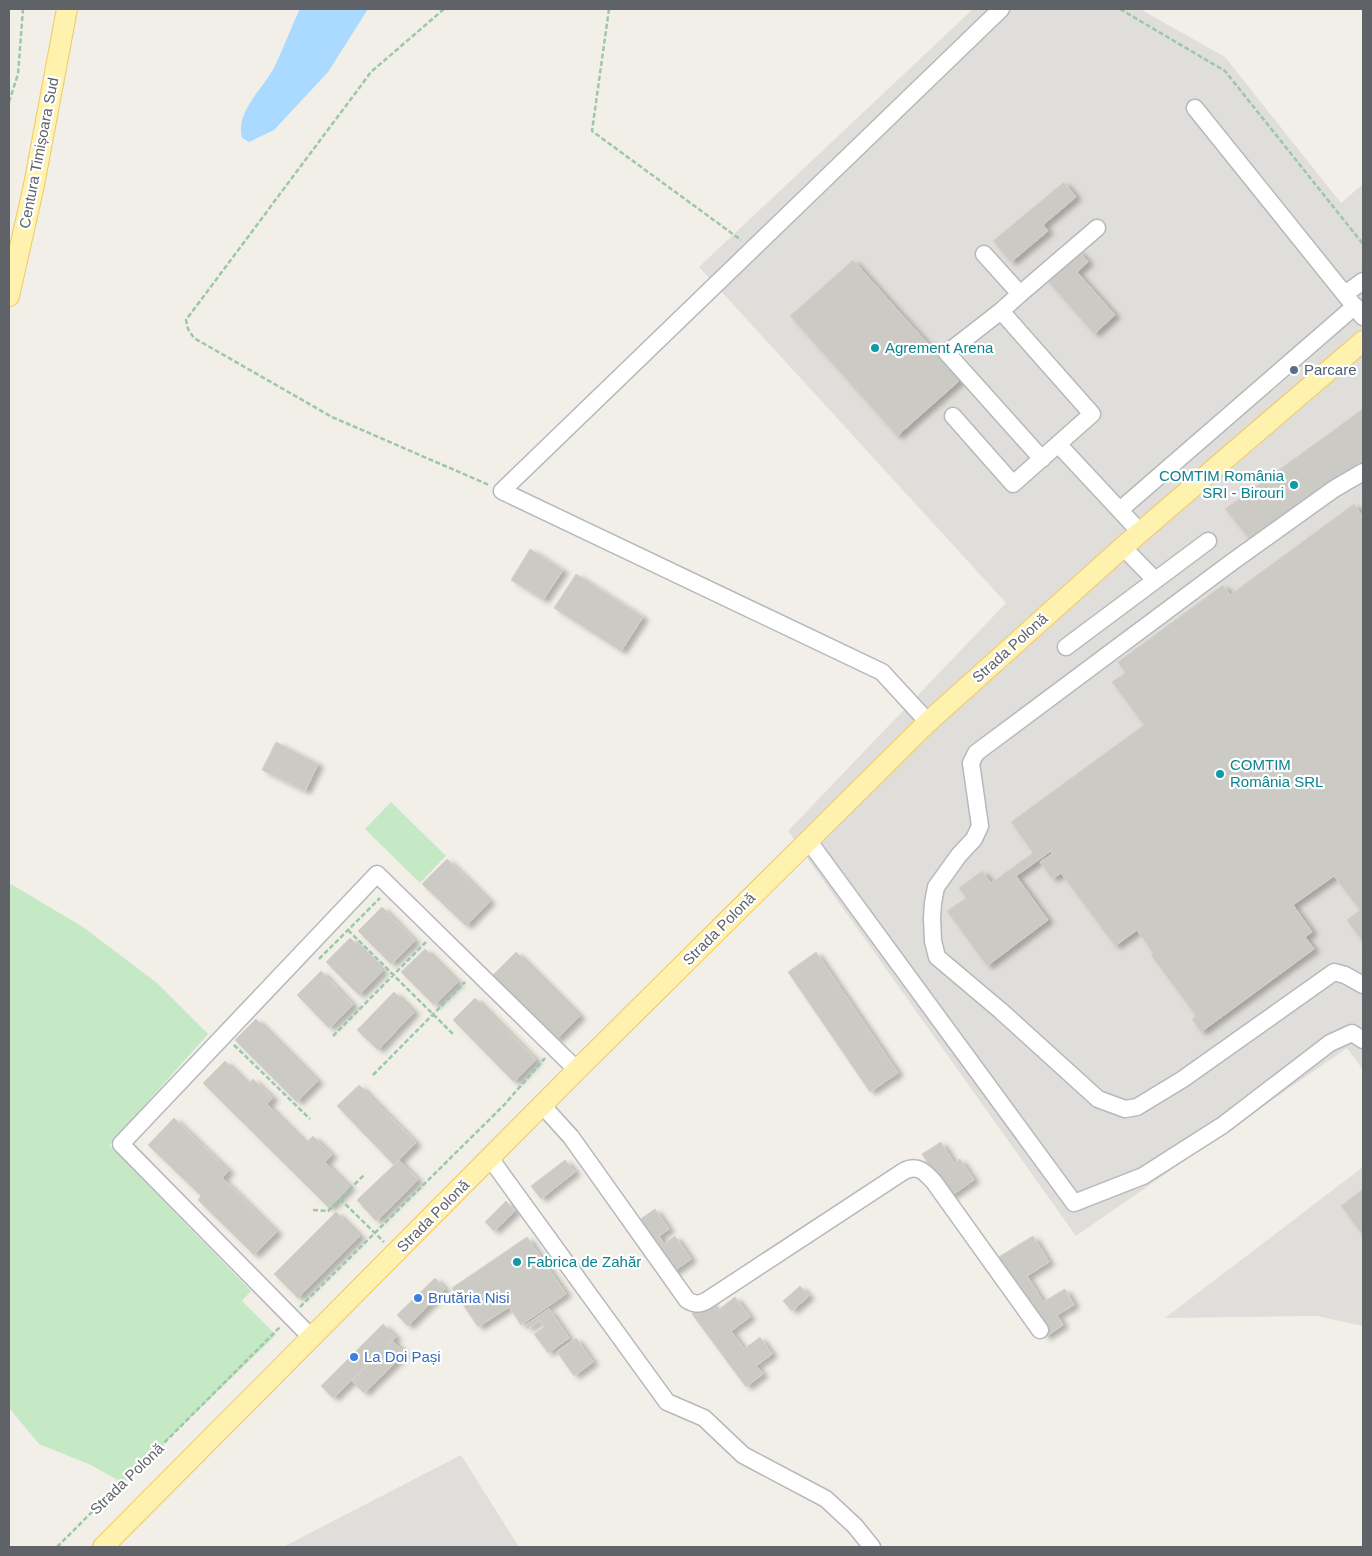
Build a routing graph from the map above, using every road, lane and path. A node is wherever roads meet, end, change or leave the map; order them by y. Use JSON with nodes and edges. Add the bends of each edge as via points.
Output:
{"nodes":[{"id":1,"x":22,"y":9,"type":"edge"},
{"id":2,"x":67,"y":9,"type":"edge"},
{"id":3,"x":444,"y":9,"type":"edge"},
{"id":4,"x":609,"y":9,"type":"edge"},
{"id":5,"x":1001,"y":9,"type":"edge"},
{"id":6,"x":1120,"y":9,"type":"edge"},
{"id":7,"x":9,"y":102,"type":"edge"},
{"id":8,"x":1195,"y":108,"type":"dead end"},
{"id":9,"x":1097,"y":228,"type":"dead end"},
{"id":10,"x":1363,"y":244,"type":"edge"},
{"id":11,"x":753,"y":249,"type":"junction"},
{"id":12,"x":984,"y":254,"type":"dead end"},
{"id":13,"x":1363,"y":280,"type":"edge"},
{"id":14,"x":1020,"y":294,"type":"junction"},
{"id":15,"x":9,"y":296,"type":"edge"},
{"id":16,"x":1354,"y":306,"type":"edge"},
{"id":17,"x":1001,"y":311,"type":"junction"},
{"id":18,"x":1363,"y":341,"type":"edge"},
{"id":19,"x":953,"y":416,"type":"dead end"},
{"id":20,"x":1058,"y":444,"type":"junction"},
{"id":21,"x":1042,"y":459,"type":"junction"},
{"id":22,"x":1363,"y":472,"type":"edge"},
{"id":23,"x":502,"y":491,"type":"junction"},
{"id":24,"x":1120,"y":510,"type":"junction"},
{"id":25,"x":1140,"y":532,"type":"junction"},
{"id":26,"x":1208,"y":541,"type":"dead end"},
{"id":27,"x":1124,"y":547,"type":"junction"},
{"id":28,"x":1155,"y":580,"type":"junction"},
{"id":29,"x":1066,"y":647,"type":"dead end"},
{"id":30,"x":928,"y":722,"type":"junction"},
{"id":31,"x":808,"y":840,"type":"junction"},
{"id":32,"x":390,"y":888,"type":"junction"},
{"id":33,"x":348,"y":930,"type":"junction"},
{"id":34,"x":436,"y":932,"type":"junction"},
{"id":35,"x":314,"y":964,"type":"dead end"},
{"id":36,"x":475,"y":972,"type":"junction"},
{"id":37,"x":393,"y":975,"type":"junction"},
{"id":38,"x":1363,"y":985,"type":"edge"},
{"id":39,"x":433,"y":1014,"type":"junction"},
{"id":40,"x":453,"y":1034,"type":"dead end"},
{"id":41,"x":224,"y":1036,"type":"junction"},
{"id":42,"x":333,"y":1036,"type":"dead end"},
{"id":43,"x":1363,"y":1040,"type":"edge"},
{"id":44,"x":554,"y":1047,"type":"junction"},
{"id":45,"x":577,"y":1070,"type":"junction"},
{"id":46,"x":373,"y":1075,"type":"dead end"},
{"id":47,"x":542,"y":1105,"type":"junction"},
{"id":48,"x":310,"y":1119,"type":"dead end"},
{"id":49,"x":490,"y":1158,"type":"junction"},
{"id":50,"x":364,"y":1174,"type":"dead end"},
{"id":51,"x":340,"y":1199,"type":"junction"},
{"id":52,"x":313,"y":1210,"type":"dead end"},
{"id":53,"x":376,"y":1234,"type":"junction"},
{"id":54,"x":389,"y":1247,"type":"dead end"},
{"id":55,"x":290,"y":1316,"type":"junction"},
{"id":56,"x":1040,"y":1330,"type":"dead end"},
{"id":57,"x":312,"y":1338,"type":"junction"},
{"id":58,"x":57,"y":1547,"type":"edge"},
{"id":59,"x":103,"y":1547,"type":"edge"},
{"id":60,"x":872,"y":1547,"type":"edge"}],
"edges":[{"from":1,"to":7,"type":"path","via":[[18,74]]},
{"from":2,"to":15,"type":"main road","name":"Centura Timișoara Sud"},
{"from":3,"to":23,"type":"path","via":[[371,72],[186,320],[194,338],[332,417]]},
{"from":4,"to":11,"type":"path","via":[[592,132]]},
{"from":5,"to":11,"type":"lane"},
{"from":6,"to":10,"type":"path","via":[[1225,71]]},
{"from":8,"to":16,"type":"lane"},
{"from":9,"to":14,"type":"lane"},
{"from":11,"to":23,"type":"lane"},
{"from":12,"to":14,"type":"lane"},
{"from":13,"to":16,"type":"lane"},
{"from":14,"to":17,"type":"lane"},
{"from":16,"to":24,"type":"lane"},
{"from":17,"to":20,"type":"lane","via":[[1092,414]]},
{"from":17,"to":21,"type":"lane","via":[[948,353]]},
{"from":18,"to":25,"type":"main road","name":"Strada Polonă"},
{"from":19,"to":21,"type":"lane","via":[[1013,484]]},
{"from":20,"to":21,"type":"lane"},
{"from":20,"to":24,"type":"lane"},
{"from":22,"to":38,"type":"lane","via":[[1232,562],[976,753],[971,763],[980,826],[974,839],[936,887],[932,903],[933,941],[937,957],[1001,1010],[1098,1099],[1125,1109],[1136,1107],[1183,1079],[1334,972]]},
{"from":23,"to":30,"type":"lane","via":[[882,672]]},
{"from":24,"to":25,"type":"lane"},
{"from":25,"to":27,"type":"main road","name":"Strada Polonă"},
{"from":26,"to":28,"type":"lane"},
{"from":27,"to":28,"type":"lane"},
{"from":27,"to":30,"type":"main road","name":"Strada Polonă"},
{"from":28,"to":29,"type":"lane"},
{"from":30,"to":31,"type":"main road","name":"Strada Polonă"},
{"from":31,"to":43,"type":"lane","via":[[1074,1203],[1143,1176],[1223,1125],[1330,1043],[1352,1033]]},
{"from":31,"to":45,"type":"main road","name":"Strada Polonă"},
{"from":32,"to":33,"type":"path"},
{"from":32,"to":34,"type":"lane"},
{"from":32,"to":41,"type":"lane","via":[[377,874]]},
{"from":33,"to":35,"type":"path"},
{"from":33,"to":37,"type":"path"},
{"from":34,"to":36,"type":"lane"},
{"from":34,"to":37,"type":"path"},
{"from":36,"to":39,"type":"path"},
{"from":36,"to":44,"type":"lane"},
{"from":37,"to":39,"type":"path"},
{"from":37,"to":42,"type":"path"},
{"from":39,"to":40,"type":"path"},
{"from":39,"to":46,"type":"path"},
{"from":41,"to":48,"type":"path"},
{"from":41,"to":55,"type":"lane","via":[[121,1144]]},
{"from":44,"to":45,"type":"lane"},
{"from":44,"to":53,"type":"path","name":"Strada Polonă","via":[[504,1105]]},
{"from":45,"to":47,"type":"main road","name":"Strada Polonă"},
{"from":47,"to":49,"type":"main road","name":"Strada Polonă"},
{"from":47,"to":56,"type":"lane","via":[[571,1137],[687,1300],[694,1304],[706,1301],[904,1171],[916,1167],[934,1182]]},
{"from":49,"to":57,"type":"main road","name":"Strada Polonă"},
{"from":49,"to":60,"type":"lane","via":[[667,1402],[704,1418],[743,1454],[826,1499]]},
{"from":50,"to":51,"type":"path"},
{"from":51,"to":52,"type":"path","via":[[328,1211]]},
{"from":51,"to":53,"type":"path"},
{"from":53,"to":54,"type":"path"},
{"from":53,"to":55,"type":"path","name":"Strada Polonă"},
{"from":55,"to":57,"type":"lane"},
{"from":55,"to":58,"type":"path","name":"Strada Polonă"},
{"from":57,"to":59,"type":"main road","name":"Strada Polonă"}]}
